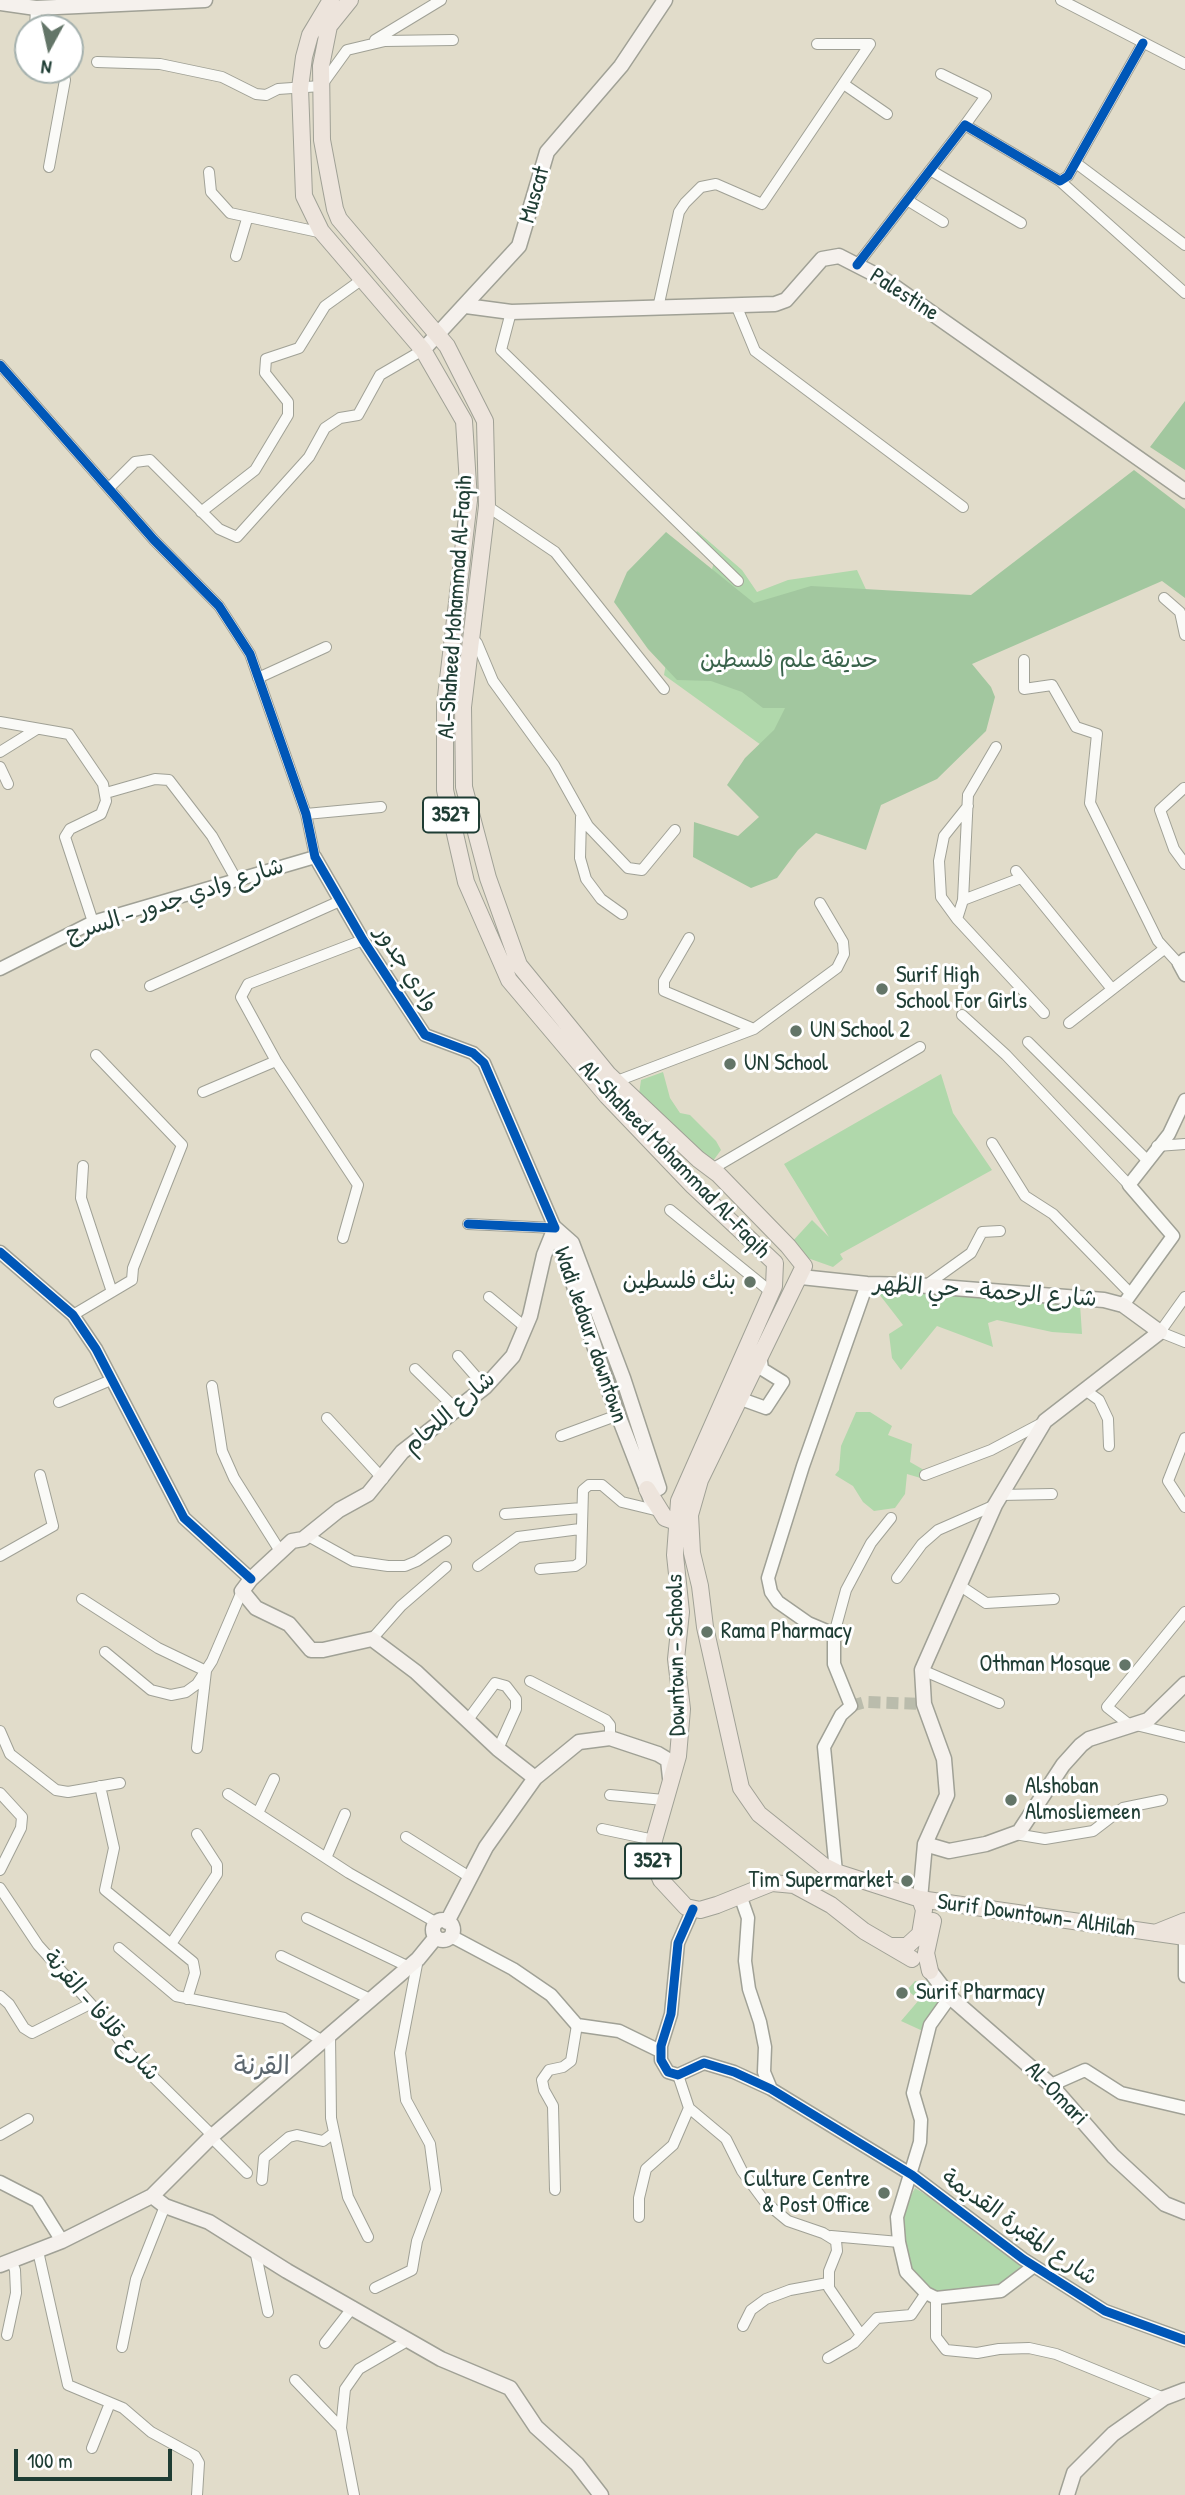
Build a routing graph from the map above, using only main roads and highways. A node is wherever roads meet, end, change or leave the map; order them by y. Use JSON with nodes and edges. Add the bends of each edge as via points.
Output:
{"nodes":[{"id":1,"x":198,"y":0,"type":"edge"},
{"id":2,"x":665,"y":0,"type":"edge"},
{"id":3,"x":341,"y":1,"type":"edge"},
{"id":4,"x":0,"y":2,"type":"edge"},
{"id":5,"x":466,"y":306,"type":"junction"},
{"id":6,"x":438,"y":333,"type":"junction"},
{"id":7,"x":423,"y":350,"type":"junction"},
{"id":8,"x":1185,"y":491,"type":"edge"},
{"id":9,"x":555,"y":1227,"type":"junction"},
{"id":10,"x":802,"y":1277,"type":"junction"},
{"id":11,"x":773,"y":1289,"type":"junction"},
{"id":12,"x":730,"y":1380,"type":"junction"},
{"id":13,"x":741,"y":1399,"type":"junction"},
{"id":14,"x":655,"y":1495,"type":"junction"},
{"id":15,"x":682,"y":1515,"type":"junction"},
{"id":16,"x":676,"y":1561,"type":"junction"},
{"id":17,"x":696,"y":1568,"type":"junction"},
{"id":18,"x":1185,"y":1684,"type":"edge"},
{"id":19,"x":679,"y":1742,"type":"junction"},
{"id":20,"x":658,"y":1754,"type":"junction"},
{"id":21,"x":535,"y":1778,"type":"junction"},
{"id":22,"x":671,"y":1780,"type":"junction"},
{"id":23,"x":925,"y":1844,"type":"junction"},
{"id":24,"x":836,"y":1872,"type":"junction"},
{"id":25,"x":919,"y":1899,"type":"junction"},
{"id":26,"x":938,"y":1902,"type":"junction"},
{"id":27,"x":831,"y":1905,"type":"junction"},
{"id":28,"x":1185,"y":1920,"type":"edge"},
{"id":29,"x":1152,"y":1934,"type":"junction"},
{"id":30,"x":1185,"y":1939,"type":"edge"},
{"id":31,"x":891,"y":1946,"type":"junction"},
{"id":32,"x":923,"y":1963,"type":"junction"},
{"id":33,"x":152,"y":2196,"type":"junction"},
{"id":34,"x":1185,"y":2212,"type":"edge"},
{"id":35,"x":5,"y":2262,"type":"edge"},
{"id":36,"x":1185,"y":2390,"type":"edge"},
{"id":37,"x":600,"y":2495,"type":"edge"},
{"id":38,"x":1067,"y":2495,"type":"edge"}],
"edges":[{"from":1,"to":4,"type":"main road","via":[[36,8]]},
{"from":2,"to":5,"type":"main road","name":"Muscat","via":[[621,66],[547,152],[519,246]]},
{"from":3,"to":6,"type":"main road","name":"Al-Shaheed Mohammad Al-Faqih","number":"3527","via":[[322,47],[321,86],[322,140],[340,219]]},
{"from":3,"to":7,"type":"main road","name":"Al-Shaheed Mohammad Al-Faqih","number":"3527","via":[[310,35],[300,88],[304,196],[323,233]]},
{"from":5,"to":6,"type":"main road","name":"Muscat"},
{"from":5,"to":8,"type":"main road","name":"Palestine","via":[[511,312],[775,304],[786,300],[822,259],[839,256],[882,278]]},
{"from":6,"to":7,"type":"main road","name":"Muscat"},
{"from":6,"to":10,"type":"main road","name":"Al-Shaheed Mohammad Al-Faqih","number":"3527","via":[[485,421],[487,506],[463,707],[464,786],[488,878],[519,965],[617,1082],[796,1255],[804,1266]]},
{"from":7,"to":11,"type":"main road","name":"Al-Shaheed Mohammad Al-Faqih","number":"3527","via":[[464,421],[468,500],[445,705],[445,790],[466,882],[509,979],[607,1096],[693,1186],[774,1260]]},
{"from":9,"to":14,"type":"main road","name":"Wadi Jedour, downtown","via":[[618,1415]]},
{"from":9,"to":14,"type":"main road","name":"Wadi Jedour, downtown","via":[[572,1243],[623,1378]]},
{"from":9,"to":21,"type":"main road","name":"شارع اللحام","via":[[513,1356],[485,1387],[402,1452],[368,1494],[339,1510],[308,1536],[292,1541],[242,1591],[257,1608],[289,1624],[311,1650],[373,1639]]},
{"from":10,"to":11,"type":"main road","number":"3527","via":[[795,1267],[784,1266]]},
{"from":10,"to":13,"type":"main road","name":"Downtown - Schools","number":"3527","via":[[764,1344]]},
{"from":10,"to":23,"type":"main road","name":"شارع الرحمة - حي الظهر","via":[[1127,1300],[1160,1332],[1045,1421],[998,1500],[922,1670],[923,1703],[944,1759],[947,1796]]},
{"from":11,"to":12,"type":"main road","name":"Al-Shaheed Mohammad Al-Faqih","number":"3527"},
{"from":12,"to":13,"type":"main road","via":[[732,1394]]},
{"from":12,"to":15,"type":"main road","name":"Al-Shaheed Mohammad Al-Faqih","number":"3527"},
{"from":13,"to":15,"type":"main road","name":"Downtown - Schools","number":"3527"},
{"from":14,"to":15,"type":"main road","via":[[672,1503]]},
{"from":14,"to":16,"type":"main road","number":"3527"},
{"from":15,"to":16,"type":"main road","name":"Al-Shaheed Mohammad Al-Faqih","number":"3527"},
{"from":15,"to":17,"type":"main road","name":"Downtown - Schools","number":"3527"},
{"from":16,"to":17,"type":"main road","via":[[684,1558]]},
{"from":16,"to":19,"type":"main road","name":"Downtown - Schools","number":"3527","via":[[681,1612],[676,1658],[682,1709]]},
{"from":17,"to":24,"type":"main road","name":"Downtown - Schools","number":"3527","via":[[736,1776],[745,1798],[793,1842]]},
{"from":18,"to":23,"type":"main road","via":[[1148,1720],[1081,1745],[1014,1834],[949,1851]]},
{"from":19,"to":20,"type":"main road"},
{"from":19,"to":22,"type":"main road","name":"Downtown - Schools","number":"3527"},
{"from":20,"to":21,"type":"main road","via":[[610,1738],[579,1742]]},
{"from":20,"to":22,"type":"main road","via":[[668,1760]]},
{"from":21,"to":33,"type":"main road","via":[[468,1876],[443,1929],[413,1963],[212,2136]]},
{"from":22,"to":27,"type":"main road","name":"Downtown - Schools","number":"3527","via":[[652,1855],[661,1880],[686,1907],[717,1905],[772,1883],[794,1885]]},
{"from":23,"to":25,"type":"main road"},
{"from":24,"to":25,"type":"main road","number":"3527"},
{"from":24,"to":27,"type":"main road","via":[[821,1884],[822,1896]]},
{"from":25,"to":26,"type":"main road","name":"Surif Downtown- AlHilah","number":"3527"},
{"from":25,"to":31,"type":"main road","via":[[924,1909],[920,1934],[905,1947]]},
{"from":26,"to":29,"type":"main road","name":"Surif Downtown- AlHilah","number":"3527"},
{"from":26,"to":32,"type":"main road"},
{"from":27,"to":31,"type":"main road","number":"3527"},
{"from":28,"to":29,"type":"main road","name":"Surif Downtown- AlHilah"},
{"from":29,"to":30,"type":"main road","name":"Surif Downtown- AlHilah","number":"3527"},
{"from":31,"to":32,"type":"main road","number":"3527"},
{"from":32,"to":34,"type":"main road","name":"Al-Omari","via":[[950,1997],[1051,2085],[1113,2156],[1165,2204]]},
{"from":33,"to":35,"type":"main road","via":[[62,2241]]},
{"from":33,"to":37,"type":"main road","via":[[165,2206],[209,2222],[441,2359],[510,2388],[536,2427],[577,2464]]},
{"from":36,"to":38,"type":"main road","via":[[1164,2398],[1113,2434],[1074,2473]]}]}
